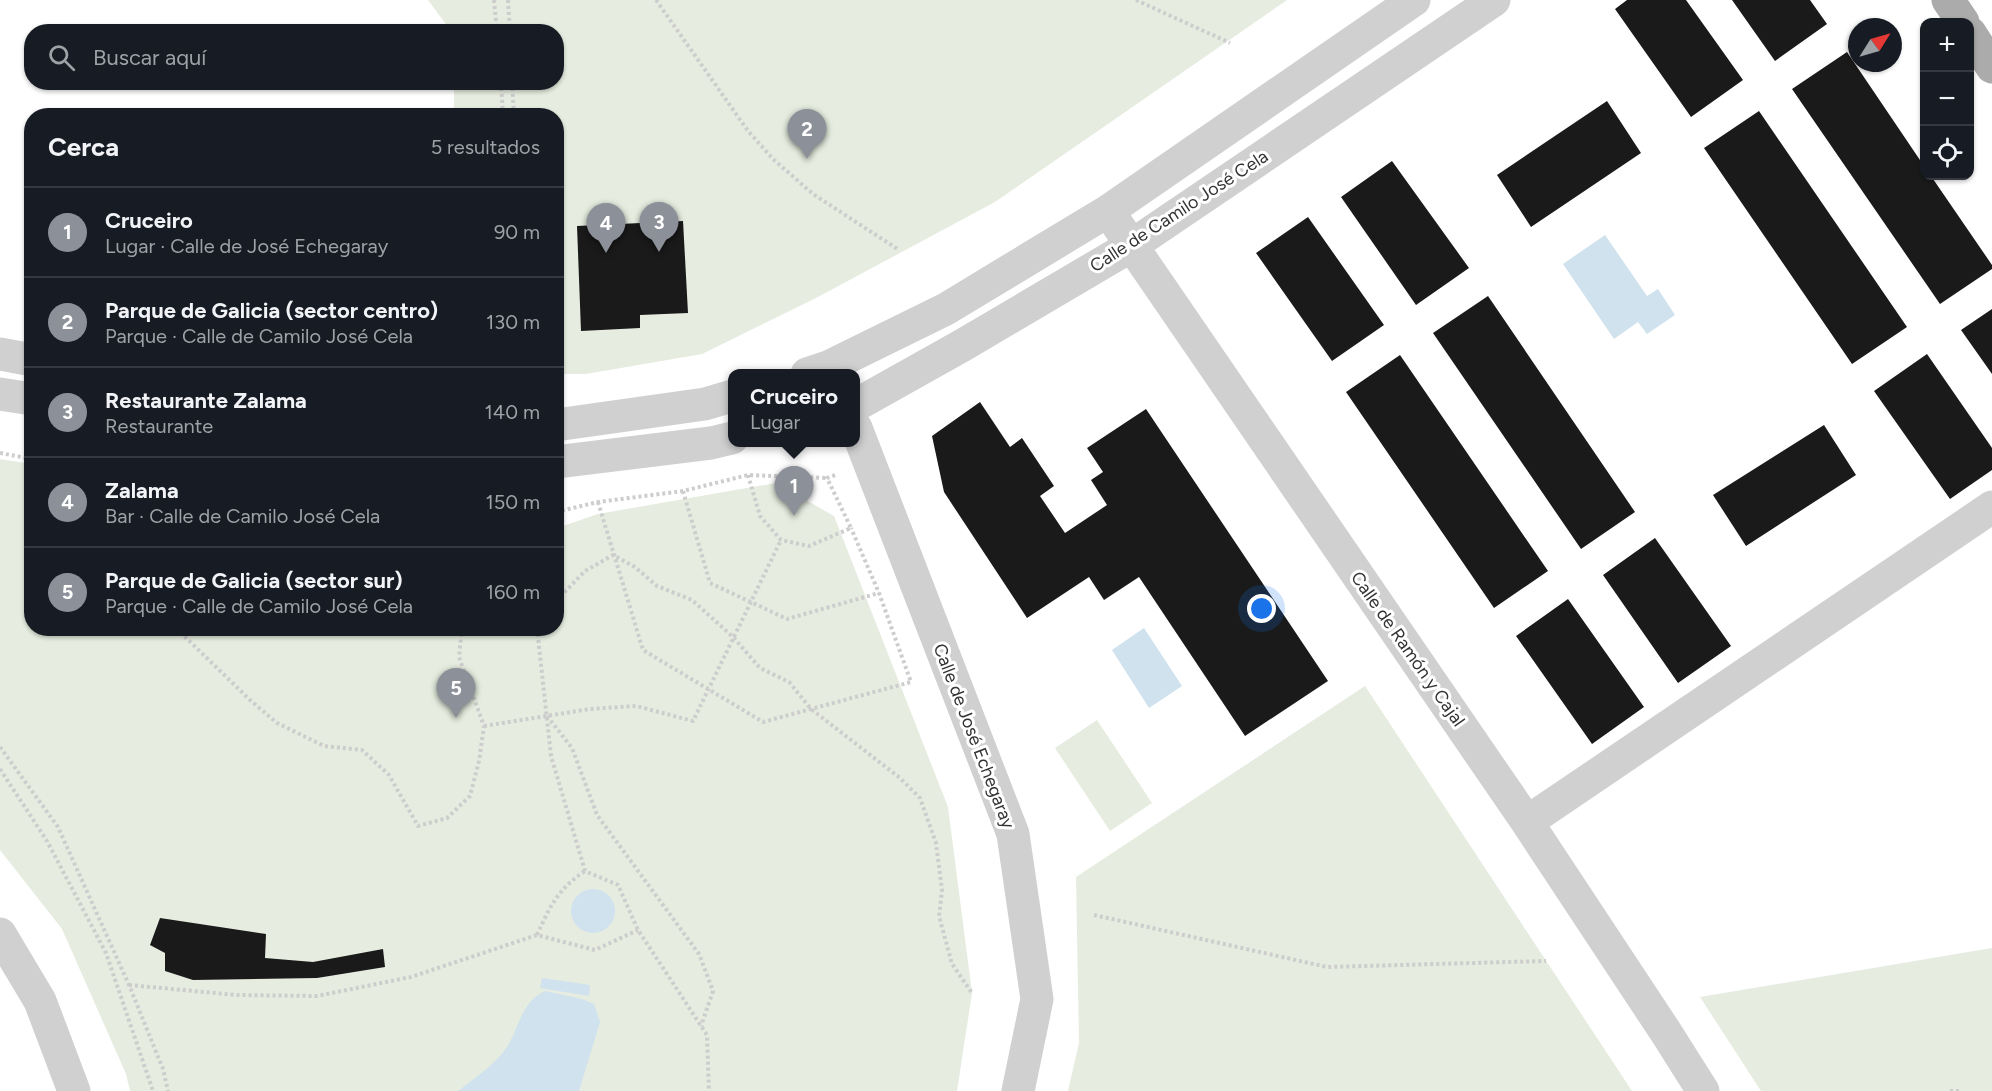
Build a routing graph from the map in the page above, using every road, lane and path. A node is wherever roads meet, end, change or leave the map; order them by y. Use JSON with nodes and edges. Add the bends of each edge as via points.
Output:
{"nodes":[{"id":1,"x":494,"y":0,"type":"edge"},
{"id":2,"x":508,"y":0,"type":"edge"},
{"id":3,"x":656,"y":0,"type":"edge"},
{"id":4,"x":1136,"y":0,"type":"edge"},
{"id":5,"x":1414,"y":0,"type":"edge"},
{"id":6,"x":1494,"y":0,"type":"edge"},
{"id":7,"x":1948,"y":0,"type":"edge"},
{"id":8,"x":1960,"y":18,"type":"edge"},
{"id":9,"x":496,"y":24,"type":"edge"},
{"id":10,"x":510,"y":24,"type":"edge"},
{"id":11,"x":1974,"y":39,"type":"edge"},
{"id":12,"x":1230,"y":44,"type":"dead end"},
{"id":13,"x":1992,"y":67,"type":"edge"},
{"id":14,"x":501,"y":90,"type":"edge"},
{"id":15,"x":512,"y":90,"type":"edge"},
{"id":16,"x":503,"y":108,"type":"edge"},
{"id":17,"x":514,"y":108,"type":"edge"},
{"id":18,"x":1108,"y":211,"type":"junction"},
{"id":19,"x":1131,"y":246,"type":"junction"},
{"id":20,"x":899,"y":250,"type":"dead end"},
{"id":21,"x":0,"y":354,"type":"edge"},
{"id":22,"x":24,"y":358,"type":"edge"},
{"id":23,"x":826,"y":369,"type":"edge"},
{"id":24,"x":0,"y":394,"type":"edge"},
{"id":25,"x":728,"y":397,"type":"edge"},
{"id":26,"x":24,"y":398,"type":"edge"},
{"id":27,"x":860,"y":402,"type":"edge"},
{"id":28,"x":564,"y":424,"type":"edge"},
{"id":29,"x":728,"y":439,"type":"edge"},
{"id":30,"x":860,"y":441,"type":"edge"},
{"id":31,"x":0,"y":453,"type":"edge"},
{"id":32,"x":24,"y":458,"type":"edge"},
{"id":33,"x":564,"y":461,"type":"edge"},
{"id":34,"x":868,"y":463,"type":"junction"},
{"id":35,"x":748,"y":475,"type":"junction"},
{"id":36,"x":827,"y":478,"type":"junction"},
{"id":37,"x":683,"y":490,"type":"junction"},
{"id":38,"x":598,"y":502,"type":"junction"},
{"id":39,"x":1992,"y":507,"type":"edge"},
{"id":40,"x":564,"y":510,"type":"edge"},
{"id":41,"x":851,"y":528,"type":"junction"},
{"id":42,"x":781,"y":540,"type":"junction"},
{"id":43,"x":613,"y":555,"type":"junction"},
{"id":44,"x":564,"y":593,"type":"edge"},
{"id":45,"x":879,"y":593,"type":"junction"},
{"id":46,"x":751,"y":602,"type":"junction"},
{"id":47,"x":184,"y":636,"type":"edge"},
{"id":48,"x":461,"y":636,"type":"edge"},
{"id":49,"x":539,"y":636,"type":"edge"},
{"id":50,"x":733,"y":637,"type":"junction"},
{"id":51,"x":708,"y":689,"type":"junction"},
{"id":52,"x":811,"y":709,"type":"junction"},
{"id":53,"x":546,"y":715,"type":"junction"},
{"id":54,"x":484,"y":726,"type":"junction"},
{"id":55,"x":0,"y":747,"type":"edge"},
{"id":56,"x":0,"y":769,"type":"edge"},
{"id":57,"x":1527,"y":822,"type":"junction"},
{"id":58,"x":585,"y":871,"type":"junction"},
{"id":59,"x":1094,"y":915,"type":"dead end"},
{"id":60,"x":638,"y":930,"type":"junction"},
{"id":61,"x":0,"y":934,"type":"edge"},
{"id":62,"x":537,"y":934,"type":"junction"},
{"id":63,"x":1546,"y":961,"type":"dead end"},
{"id":64,"x":129,"y":985,"type":"junction"},
{"id":65,"x":972,"y":993,"type":"dead end"},
{"id":66,"x":701,"y":1026,"type":"junction"},
{"id":67,"x":74,"y":1091,"type":"edge"},
{"id":68,"x":153,"y":1091,"type":"edge"},
{"id":69,"x":168,"y":1091,"type":"edge"},
{"id":70,"x":709,"y":1091,"type":"edge"},
{"id":71,"x":1018,"y":1091,"type":"edge"},
{"id":72,"x":1702,"y":1091,"type":"edge"},
{"id":73,"x":1950,"y":1091,"type":"edge"},
{"id":74,"x":1959,"y":1091,"type":"edge"}],
"edges":[{"from":1,"to":9,"type":"path"},
{"from":2,"to":10,"type":"path"},
{"from":3,"to":20,"type":"path","via":[[748,131],[773,159],[813,194]]},
{"from":4,"to":12,"type":"path"},
{"from":5,"to":18,"type":"street"},
{"from":6,"to":19,"type":"street","name":"Calle de Camilo José Cela"},
{"from":7,"to":8,"type":"main road"},
{"from":11,"to":13,"type":"main road"},
{"from":14,"to":16,"type":"path"},
{"from":15,"to":17,"type":"path"},
{"from":18,"to":19,"type":"street","name":"Calle de Ramón y Cajal"},
{"from":18,"to":23,"type":"street","via":[[946,309]]},
{"from":19,"to":27,"type":"street","name":"Calle de Camilo José Cela"},
{"from":19,"to":57,"type":"street","name":"Calle de Ramón y Cajal"},
{"from":21,"to":22,"type":"street"},
{"from":24,"to":26,"type":"street"},
{"from":25,"to":28,"type":"street","via":[[705,404]]},
{"from":29,"to":33,"type":"street"},
{"from":30,"to":34,"type":"street","name":"Calle de José Echegaray"},
{"from":31,"to":32,"type":"path"},
{"from":34,"to":36,"type":"path"},
{"from":34,"to":71,"type":"street","name":"Calle de José Echegaray","via":[[1013,834],[1037,999]]},
{"from":35,"to":36,"type":"path"},
{"from":35,"to":37,"type":"path"},
{"from":35,"to":42,"type":"path","via":[[760,516]]},
{"from":36,"to":41,"type":"path"},
{"from":37,"to":38,"type":"path"},
{"from":37,"to":46,"type":"path","via":[[710,583]]},
{"from":38,"to":40,"type":"path"},
{"from":38,"to":43,"type":"path"},
{"from":39,"to":57,"type":"street"},
{"from":41,"to":42,"type":"path","via":[[809,546]]},
{"from":41,"to":45,"type":"path"},
{"from":42,"to":46,"type":"path"},
{"from":43,"to":44,"type":"path","via":[[585,571]]},
{"from":43,"to":50,"type":"path","via":[[657,586],[692,600]]},
{"from":43,"to":51,"type":"path","via":[[643,650]]},
{"from":45,"to":46,"type":"path","via":[[787,619]]},
{"from":45,"to":52,"type":"path","via":[[911,682]]},
{"from":46,"to":50,"type":"path"},
{"from":47,"to":54,"type":"path","via":[[277,723],[324,746],[362,750],[389,775],[418,826],[447,818],[470,796]]},
{"from":48,"to":54,"type":"path","via":[[459,657]]},
{"from":49,"to":53,"type":"path"},
{"from":50,"to":51,"type":"path"},
{"from":50,"to":52,"type":"path","via":[[760,668],[789,682]]},
{"from":51,"to":52,"type":"path","via":[[763,722]]},
{"from":51,"to":53,"type":"path","via":[[693,721],[636,706]]},
{"from":52,"to":65,"type":"path","via":[[920,798],[936,843],[942,890],[939,916],[952,964]]},
{"from":53,"to":54,"type":"path"},
{"from":53,"to":58,"type":"path","via":[[551,756]]},
{"from":53,"to":66,"type":"path","via":[[572,748],[597,815],[699,954],[713,991]]},
{"from":55,"to":64,"type":"path","via":[[57,827]]},
{"from":56,"to":68,"type":"path","via":[[47,840],[106,953]]},
{"from":57,"to":72,"type":"street","name":"Calle de Ramón y Cajal"},
{"from":58,"to":60,"type":"path","via":[[618,885]]},
{"from":58,"to":62,"type":"path","via":[[568,882],[550,906]]},
{"from":59,"to":63,"type":"path","via":[[1328,967]]},
{"from":60,"to":62,"type":"path","via":[[595,950]]},
{"from":60,"to":66,"type":"path"},
{"from":61,"to":67,"type":"street","via":[[40,1001]]},
{"from":62,"to":64,"type":"path","via":[[411,977],[317,996],[236,995]]},
{"from":64,"to":69,"type":"path"},
{"from":66,"to":70,"type":"path","via":[[707,1035]]},
{"from":73,"to":74,"type":"path"}]}
